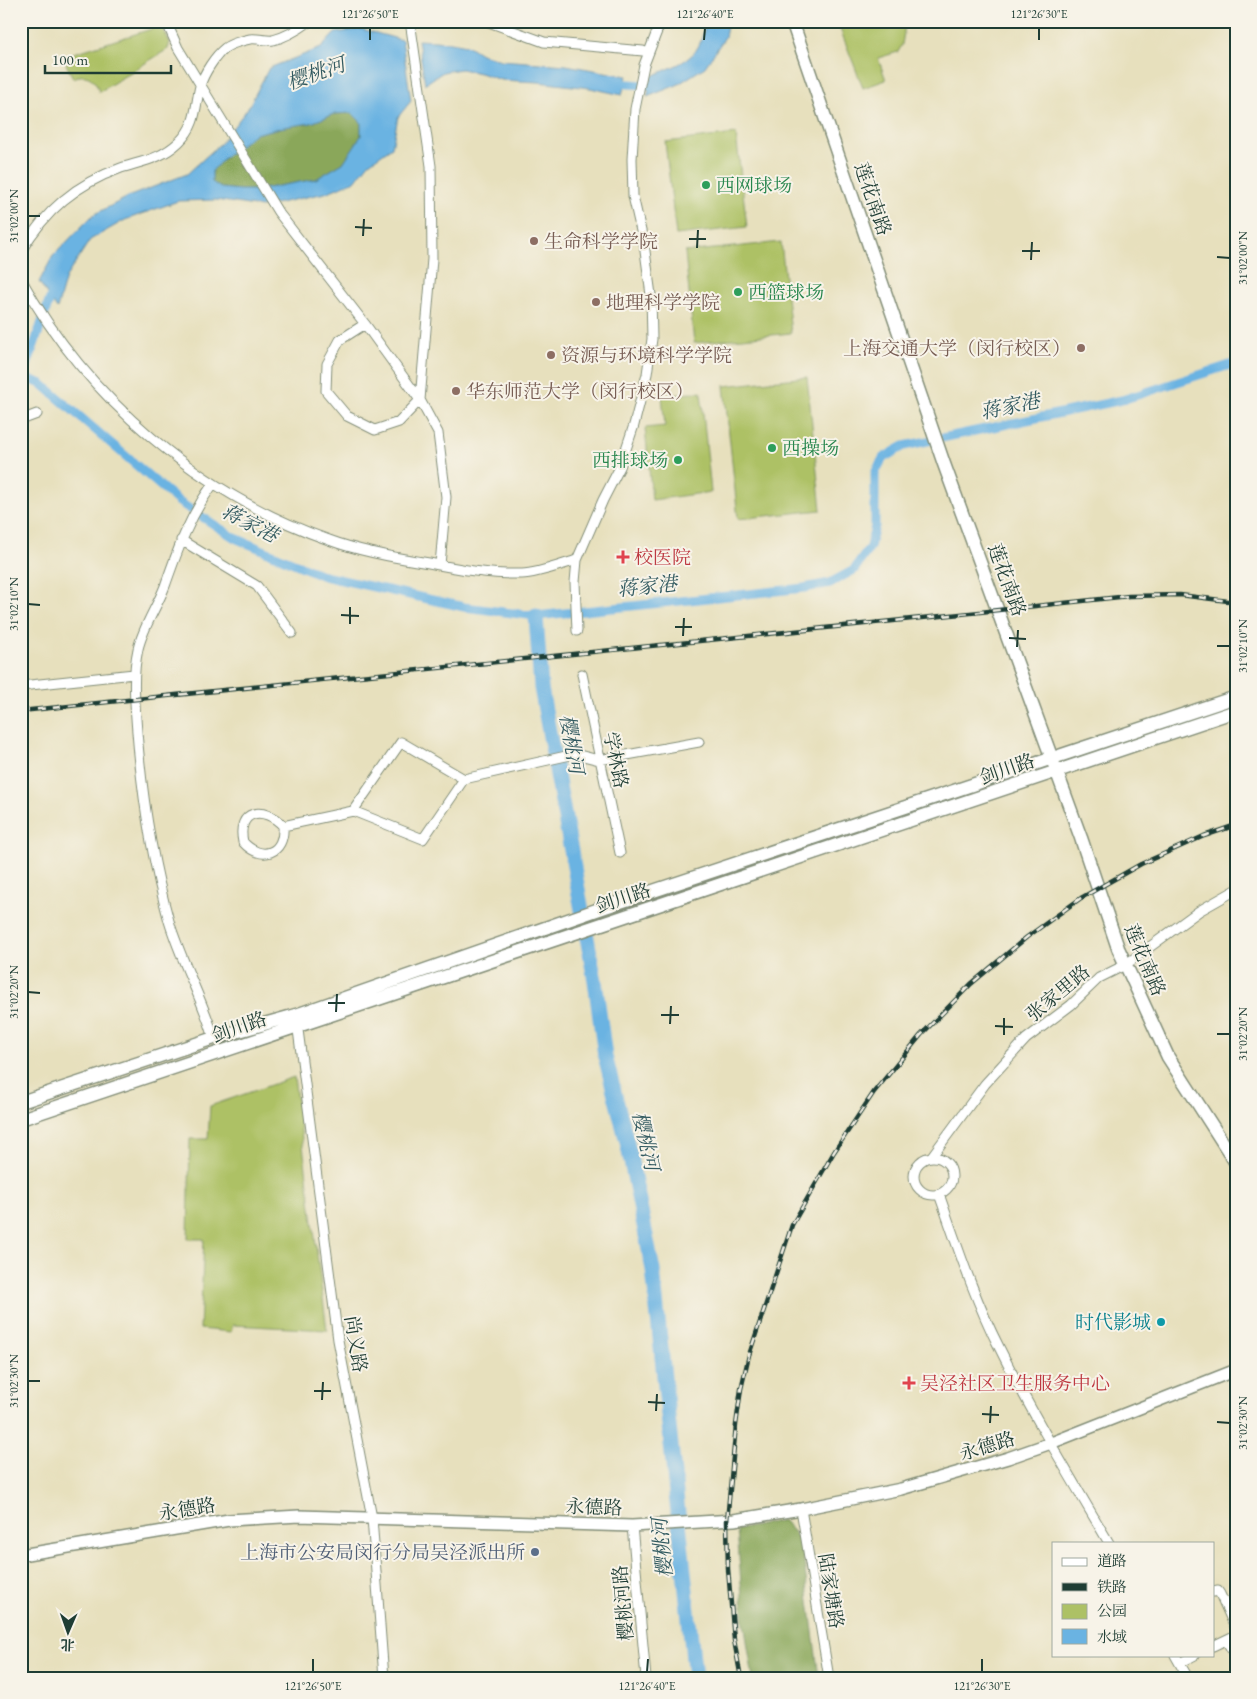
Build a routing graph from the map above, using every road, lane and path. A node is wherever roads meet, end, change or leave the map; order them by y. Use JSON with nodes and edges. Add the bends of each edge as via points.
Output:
{"nodes":[{"id":1,"x":166,"y":21,"type":"edge"},
{"id":2,"x":310,"y":21,"type":"edge"},
{"id":3,"x":486,"y":21,"type":"edge"},
{"id":4,"x":661,"y":21,"type":"edge"},
{"id":5,"x":792,"y":21,"type":"edge"},
{"id":6,"x":411,"y":23,"type":"edge"},
{"id":7,"x":643,"y":51,"type":"dead end"},
{"id":8,"x":200,"y":85,"type":"junction"},
{"id":9,"x":21,"y":251,"type":"edge"},
{"id":10,"x":21,"y":279,"type":"edge"},
{"id":11,"x":365,"y":324,"type":"junction"},
{"id":12,"x":420,"y":400,"type":"junction"},
{"id":13,"x":37,"y":414,"type":"dead end"},
{"id":14,"x":21,"y":420,"type":"edge"},
{"id":15,"x":213,"y":484,"type":"junction"},
{"id":16,"x":183,"y":536,"type":"junction"},
{"id":17,"x":577,"y":560,"type":"junction"},
{"id":18,"x":440,"y":565,"type":"junction"},
{"id":19,"x":577,"y":631,"type":"dead end"},
{"id":20,"x":292,"y":633,"type":"dead end"},
{"id":21,"x":134,"y":674,"type":"junction"},
{"id":22,"x":582,"y":674,"type":"dead end"},
{"id":23,"x":21,"y":686,"type":"edge"},
{"id":24,"x":1236,"y":697,"type":"edge"},
{"id":25,"x":1236,"y":711,"type":"edge"},
{"id":26,"x":699,"y":742,"type":"dead end"},
{"id":27,"x":1052,"y":758,"type":"junction"},
{"id":28,"x":600,"y":760,"type":"junction"},
{"id":29,"x":1057,"y":772,"type":"junction"},
{"id":30,"x":464,"y":779,"type":"junction"},
{"id":31,"x":353,"y":811,"type":"junction"},
{"id":32,"x":283,"y":826,"type":"junction"},
{"id":33,"x":620,"y":853,"type":"dead end"},
{"id":34,"x":1236,"y":890,"type":"edge"},
{"id":35,"x":1125,"y":965,"type":"junction"},
{"id":36,"x":297,"y":1021,"type":"junction"},
{"id":37,"x":214,"y":1038,"type":"junction"},
{"id":38,"x":21,"y":1102,"type":"edge"},
{"id":39,"x":21,"y":1119,"type":"edge"},
{"id":40,"x":932,"y":1156,"type":"junction"},
{"id":41,"x":1236,"y":1163,"type":"edge"},
{"id":42,"x":939,"y":1194,"type":"junction"},
{"id":43,"x":1236,"y":1370,"type":"edge"},
{"id":44,"x":1051,"y":1443,"type":"junction"},
{"id":45,"x":801,"y":1509,"type":"junction"},
{"id":46,"x":372,"y":1518,"type":"junction"},
{"id":47,"x":632,"y":1526,"type":"junction"},
{"id":48,"x":1108,"y":1542,"type":"edge"},
{"id":49,"x":21,"y":1555,"type":"edge"},
{"id":50,"x":1214,"y":1592,"type":"edge"},
{"id":51,"x":1236,"y":1629,"type":"edge"},
{"id":52,"x":1236,"y":1635,"type":"edge"},
{"id":53,"x":1226,"y":1640,"type":"junction"},
{"id":54,"x":1214,"y":1646,"type":"edge"},
{"id":55,"x":1190,"y":1656,"type":"edge"},
{"id":56,"x":1236,"y":1657,"type":"edge"},
{"id":57,"x":1177,"y":1659,"type":"edge"},
{"id":58,"x":384,"y":1678,"type":"edge"},
{"id":59,"x":646,"y":1678,"type":"edge"},
{"id":60,"x":829,"y":1678,"type":"edge"},
{"id":61,"x":1188,"y":1678,"type":"edge"}],
"edges":[{"from":1,"to":8,"type":"street"},
{"from":2,"to":8,"type":"street","via":[[295,32],[272,40],[249,39],[226,47]]},
{"from":3,"to":7,"type":"street","via":[[544,42]]},
{"from":4,"to":17,"type":"street","via":[[644,64],[635,109],[632,159],[633,196],[651,295],[652,339],[648,366],[620,467]]},
{"from":5,"to":27,"type":"main road","name":"莲花南路","via":[[944,464]]},
{"from":6,"to":12,"type":"street","via":[[430,166],[432,259]]},
{"from":8,"to":9,"type":"street","via":[[194,118],[180,142],[146,162],[88,182],[62,200],[42,220]]},
{"from":8,"to":11,"type":"street","via":[[278,212]]},
{"from":10,"to":15,"type":"street","via":[[57,335],[126,414]]},
{"from":11,"to":12,"type":"street"},
{"from":11,"to":12,"type":"street","via":[[340,340],[327,364],[326,391],[347,416],[375,430],[399,422]]},
{"from":12,"to":18,"type":"street","via":[[438,432],[445,488]]},
{"from":13,"to":14,"type":"street"},
{"from":15,"to":16,"type":"street"},
{"from":15,"to":18,"type":"street","via":[[265,514],[330,541]]},
{"from":16,"to":20,"type":"street","via":[[257,586]]},
{"from":16,"to":21,"type":"street","via":[[161,596],[143,632]]},
{"from":17,"to":18,"type":"street","via":[[524,575]]},
{"from":17,"to":19,"type":"street"},
{"from":21,"to":23,"type":"street"},
{"from":21,"to":37,"type":"street","via":[[141,780],[155,865],[170,923]]},
{"from":22,"to":28,"type":"street","name":"学林路"},
{"from":24,"to":27,"type":"main road","name":"剑川路"},
{"from":25,"to":29,"type":"main road","name":"剑川路"},
{"from":26,"to":28,"type":"street"},
{"from":27,"to":29,"type":"main road","name":"莲花南路"},
{"from":27,"to":36,"type":"main road","name":"剑川路","via":[[567,920]]},
{"from":28,"to":30,"type":"street","via":[[575,754]]},
{"from":28,"to":33,"type":"street","name":"学林路"},
{"from":29,"to":35,"type":"main road","name":"莲花南路"},
{"from":29,"to":36,"type":"main road","name":"剑川路","via":[[567,936]]},
{"from":30,"to":31,"type":"street","via":[[423,839]]},
{"from":30,"to":31,"type":"street","via":[[401,742]]},
{"from":31,"to":32,"type":"street"},
{"from":32,"to":32,"type":"street","via":[[272,816],[258,813],[243,823],[242,842],[255,852],[265,854],[281,842]]},
{"from":34,"to":35,"type":"street","name":"张家里路","via":[[1199,911]]},
{"from":35,"to":40,"type":"street","name":"张家里路","via":[[1099,978],[1026,1040],[985,1084]]},
{"from":35,"to":41,"type":"main road","name":"莲花南路","via":[[1168,1056]]},
{"from":36,"to":37,"type":"main road","name":"剑川路"},
{"from":36,"to":39,"type":"main road","name":"剑川路"},
{"from":36,"to":46,"type":"street","name":"尚义路","via":[[338,1340]]},
{"from":37,"to":38,"type":"main road","name":"剑川路"},
{"from":40,"to":42,"type":"street","via":[[949,1164],[953,1175],[949,1187]]},
{"from":40,"to":42,"type":"street","via":[[916,1166],[914,1179],[926,1194]]},
{"from":42,"to":44,"type":"street","via":[[960,1256],[998,1346]]},
{"from":43,"to":44,"type":"street","name":"永德路"},
{"from":44,"to":45,"type":"street","name":"永德路","via":[[901,1489]]},
{"from":44,"to":48,"type":"street"},
{"from":45,"to":47,"type":"street","name":"永德路","via":[[734,1520]]},
{"from":45,"to":60,"type":"street","name":"陆家塘路"},
{"from":46,"to":47,"type":"street","name":"永德路"},
{"from":46,"to":49,"type":"street","name":"永德路","via":[[299,1516],[229,1520]]},
{"from":46,"to":58,"type":"street","name":"尚义路"},
{"from":47,"to":59,"type":"street","name":"樱桃河路"},
{"from":50,"to":51,"type":"street","via":[[1220,1594]]},
{"from":52,"to":53,"type":"street"},
{"from":53,"to":54,"type":"street"},
{"from":53,"to":56,"type":"street"},
{"from":55,"to":57,"type":"street"},
{"from":57,"to":61,"type":"street"}]}
